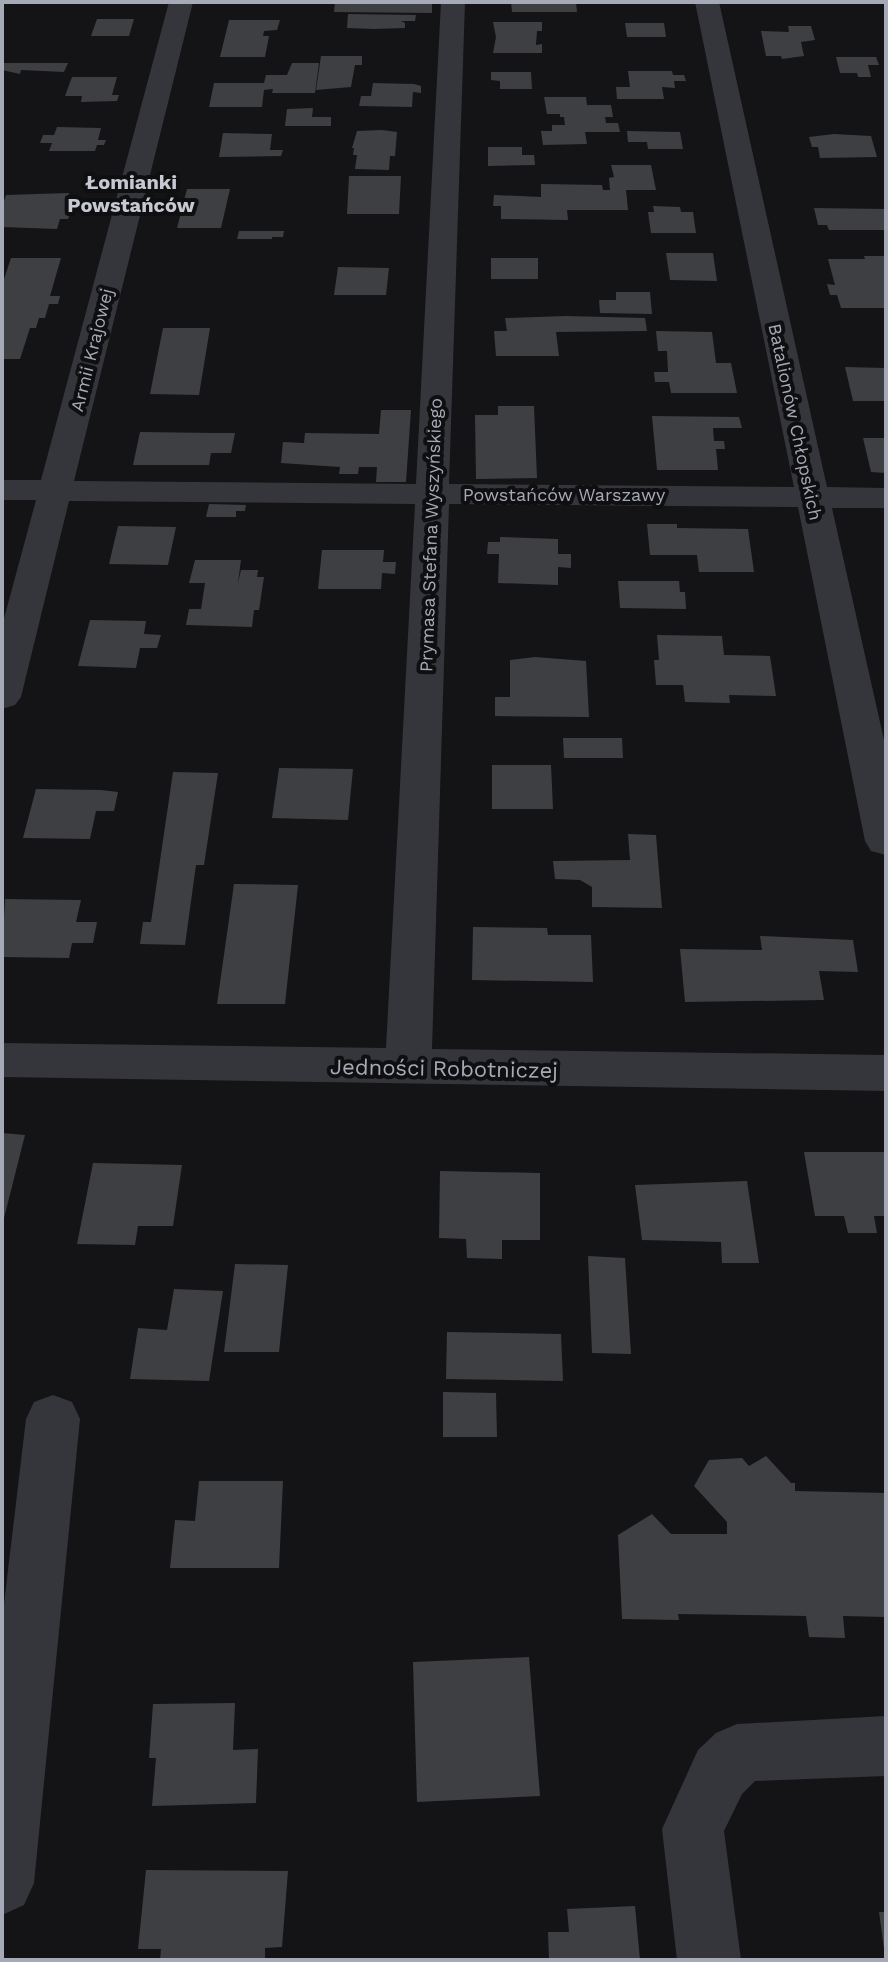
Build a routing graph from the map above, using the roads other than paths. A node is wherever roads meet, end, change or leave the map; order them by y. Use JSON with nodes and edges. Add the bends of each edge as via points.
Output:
{"nodes":[{"id":1,"x":181,"y":2,"type":"edge"},
{"id":2,"x":453,"y":2,"type":"edge"},
{"id":3,"x":707,"y":2,"type":"edge"},
{"id":4,"x":2,"y":490,"type":"edge"},
{"id":5,"x":57,"y":491,"type":"junction"},
{"id":6,"x":433,"y":495,"type":"junction"},
{"id":7,"x":811,"y":497,"type":"junction"},
{"id":8,"x":886,"y":498,"type":"edge"},
{"id":9,"x":2,"y":697,"type":"edge"},
{"id":10,"x":886,"y":841,"type":"edge"},
{"id":11,"x":2,"y":1060,"type":"edge"},
{"id":12,"x":408,"y":1068,"type":"junction"},
{"id":13,"x":886,"y":1073,"type":"edge"},
{"id":14,"x":53,"y":1419,"type":"dead end"},
{"id":15,"x":886,"y":1746,"type":"edge"},
{"id":16,"x":2,"y":1883,"type":"edge"},
{"id":17,"x":709,"y":1960,"type":"edge"}],
"edges":[{"from":1,"to":5,"type":"street","name":"Armii Krajowej"},
{"from":2,"to":6,"type":"street","name":"Prymasa Stefana Wyszyńskiego"},
{"from":3,"to":7,"type":"street","name":"Batalionów Chłopskich"},
{"from":4,"to":5,"type":"street","name":"Powstańców Warszawy"},
{"from":5,"to":6,"type":"street","name":"Powstańców Warszawy"},
{"from":5,"to":9,"type":"street","name":"Armii Krajowej"},
{"from":6,"to":7,"type":"street","name":"Powstańców Warszawy"},
{"from":6,"to":12,"type":"street","name":"Prymasa Stefana Wyszyńskiego"},
{"from":7,"to":8,"type":"street","name":"Powstańców Warszawy"},
{"from":7,"to":10,"type":"street","name":"Batalionów Chłopskich"},
{"from":11,"to":12,"type":"street","name":"Jedności Robotniczej"},
{"from":12,"to":13,"type":"street","name":"Jedności Robotniczej"},
{"from":14,"to":16,"type":"street"},
{"from":15,"to":17,"type":"street","via":[[737,1754],[720,1772],[693,1829]]}]}
